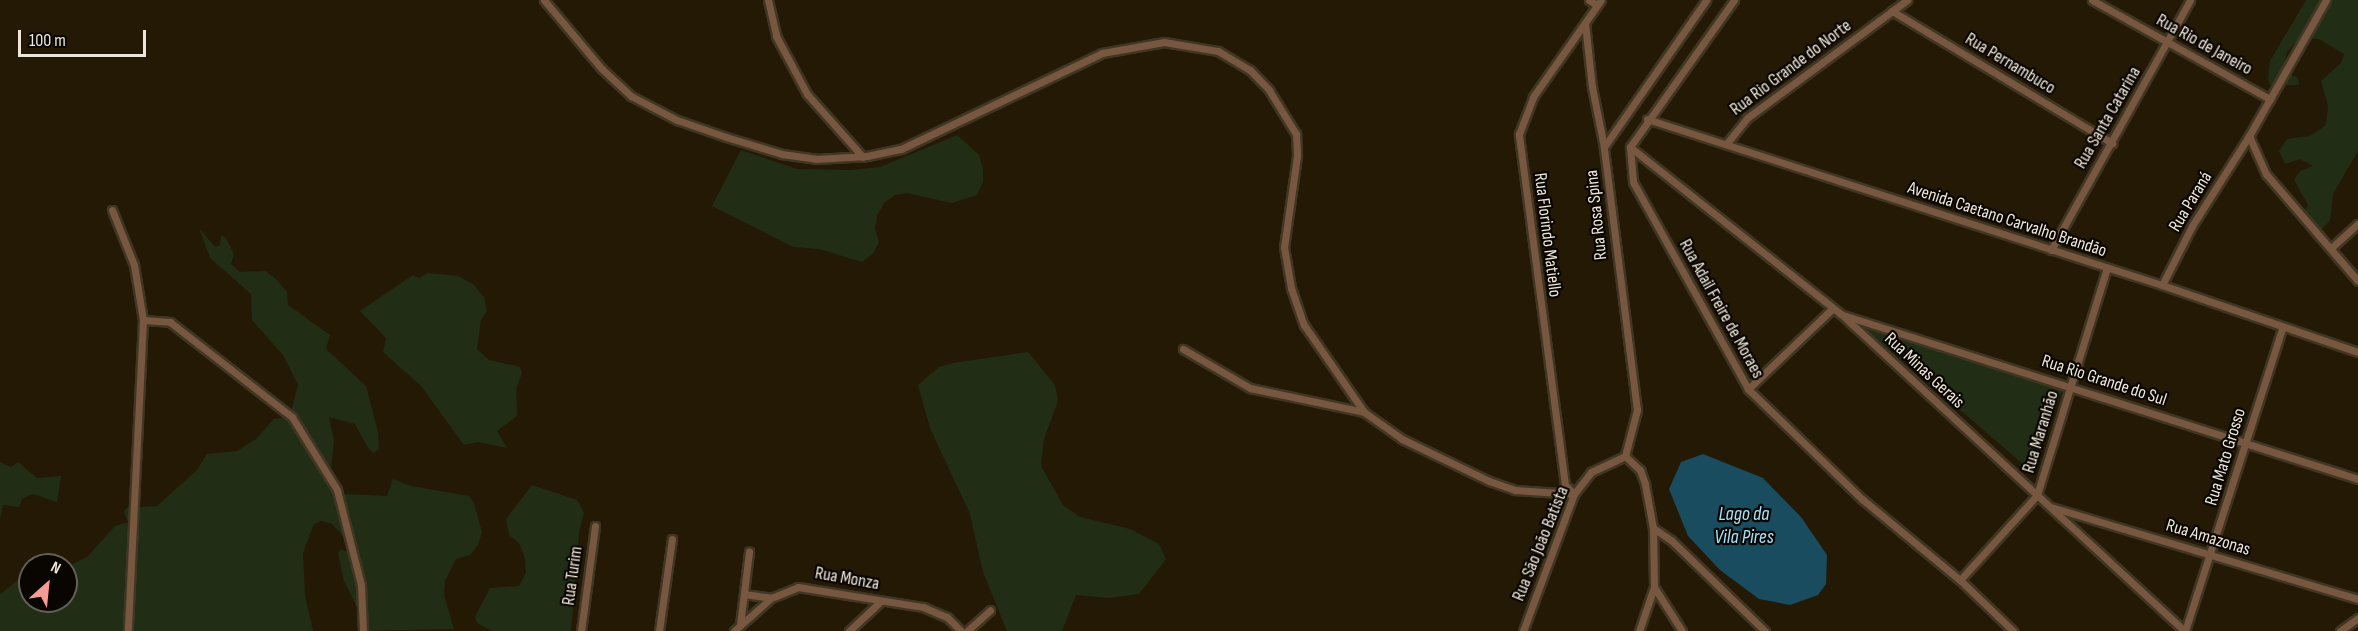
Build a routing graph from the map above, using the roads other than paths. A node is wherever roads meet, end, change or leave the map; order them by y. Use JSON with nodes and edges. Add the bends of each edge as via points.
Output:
{"nodes":[{"id":1,"x":544,"y":0,"type":"edge"},
{"id":2,"x":768,"y":0,"type":"edge"},
{"id":3,"x":1589,"y":0,"type":"edge"},
{"id":4,"x":1706,"y":0,"type":"edge"},
{"id":5,"x":1734,"y":0,"type":"edge"},
{"id":6,"x":1907,"y":0,"type":"edge"},
{"id":7,"x":2092,"y":0,"type":"edge"},
{"id":8,"x":2190,"y":0,"type":"edge"},
{"id":9,"x":2326,"y":0,"type":"edge"},
{"id":10,"x":1599,"y":3,"type":"edge"},
{"id":11,"x":1892,"y":12,"type":"junction"},
{"id":12,"x":1585,"y":23,"type":"junction"},
{"id":13,"x":2168,"y":42,"type":"junction"},
{"id":14,"x":2270,"y":99,"type":"junction"},
{"id":15,"x":1647,"y":119,"type":"junction"},
{"id":16,"x":2249,"y":136,"type":"junction"},
{"id":17,"x":1727,"y":143,"type":"junction"},
{"id":18,"x":2112,"y":143,"type":"junction"},
{"id":19,"x":1604,"y":147,"type":"junction"},
{"id":20,"x":1630,"y":147,"type":"junction"},
{"id":21,"x":863,"y":157,"type":"junction"},
{"id":22,"x":112,"y":210,"type":"dead end"},
{"id":23,"x":2358,"y":224,"type":"edge"},
{"id":24,"x":2331,"y":248,"type":"junction"},
{"id":25,"x":2051,"y":250,"type":"junction"},
{"id":26,"x":2107,"y":268,"type":"junction"},
{"id":27,"x":2358,"y":280,"type":"edge"},
{"id":28,"x":2162,"y":285,"type":"junction"},
{"id":29,"x":1832,"y":309,"type":"junction"},
{"id":30,"x":1841,"y":314,"type":"junction"},
{"id":31,"x":143,"y":320,"type":"junction"},
{"id":32,"x":2283,"y":326,"type":"junction"},
{"id":33,"x":1183,"y":349,"type":"dead end"},
{"id":34,"x":2358,"y":352,"type":"edge"},
{"id":35,"x":2071,"y":386,"type":"junction"},
{"id":36,"x":1748,"y":389,"type":"junction"},
{"id":37,"x":1364,"y":412,"type":"junction"},
{"id":38,"x":2247,"y":442,"type":"junction"},
{"id":39,"x":1625,"y":456,"type":"junction"},
{"id":40,"x":2358,"y":479,"type":"edge"},
{"id":41,"x":1574,"y":494,"type":"junction"},
{"id":42,"x":2037,"y":495,"type":"junction"},
{"id":43,"x":2049,"y":506,"type":"junction"},
{"id":44,"x":596,"y":526,"type":"dead end"},
{"id":45,"x":1653,"y":528,"type":"junction"},
{"id":46,"x":672,"y":539,"type":"dead end"},
{"id":47,"x":749,"y":552,"type":"dead end"},
{"id":48,"x":2212,"y":555,"type":"junction"},
{"id":49,"x":1960,"y":580,"type":"junction"},
{"id":50,"x":1654,"y":587,"type":"junction"},
{"id":51,"x":744,"y":594,"type":"junction"},
{"id":52,"x":771,"y":598,"type":"junction"},
{"id":53,"x":2358,"y":599,"type":"edge"},
{"id":54,"x":881,"y":600,"type":"junction"},
{"id":55,"x":990,"y":610,"type":"dead end"},
{"id":56,"x":2358,"y":618,"type":"edge"},
{"id":57,"x":740,"y":625,"type":"junction"},
{"id":58,"x":128,"y":631,"type":"edge"},
{"id":59,"x":363,"y":631,"type":"edge"},
{"id":60,"x":581,"y":631,"type":"edge"},
{"id":61,"x":659,"y":631,"type":"edge"},
{"id":62,"x":734,"y":631,"type":"edge"},
{"id":63,"x":849,"y":631,"type":"edge"},
{"id":64,"x":961,"y":631,"type":"edge"},
{"id":65,"x":967,"y":631,"type":"edge"},
{"id":66,"x":1523,"y":631,"type":"edge"},
{"id":67,"x":1639,"y":631,"type":"edge"},
{"id":68,"x":1682,"y":631,"type":"edge"},
{"id":69,"x":1765,"y":631,"type":"edge"},
{"id":70,"x":2013,"y":631,"type":"edge"},
{"id":71,"x":2185,"y":631,"type":"edge"},
{"id":72,"x":2340,"y":631,"type":"edge"}],
"edges":[{"from":1,"to":21,"type":"street","via":[[602,69],[631,96],[677,120],[782,154],[816,159]]},
{"from":2,"to":21,"type":"street","via":[[776,36],[807,94]]},
{"from":3,"to":10,"type":"street"},
{"from":4,"to":19,"type":"street","name":"Rua Rosa Spina"},
{"from":5,"to":15,"type":"street"},
{"from":6,"to":11,"type":"street","name":"Rua Rio Grande do Norte"},
{"from":7,"to":13,"type":"street","name":"Rua Rio de Janeiro"},
{"from":8,"to":13,"type":"street","name":"Rua Santa Catarina"},
{"from":9,"to":14,"type":"street"},
{"from":10,"to":12,"type":"street","name":"Rua Florindo Matiello"},
{"from":11,"to":17,"type":"street","name":"Rua Rio Grande do Norte","via":[[1747,118]]},
{"from":11,"to":18,"type":"street","name":"Rua Pernambuco"},
{"from":12,"to":19,"type":"street"},
{"from":12,"to":41,"type":"street","name":"Rua Florindo Matiello","via":[[1533,97],[1519,134],[1565,485]]},
{"from":13,"to":14,"type":"street","name":"Rua Rio de Janeiro"},
{"from":13,"to":18,"type":"street","name":"Rua Santa Catarina"},
{"from":14,"to":16,"type":"street"},
{"from":15,"to":17,"type":"street","name":"Avenida Caetano Carvalho Brandão"},
{"from":15,"to":20,"type":"street"},
{"from":16,"to":24,"type":"street","via":[[2266,174]]},
{"from":16,"to":28,"type":"street","name":"Rua Paraná","via":[[2192,226]]},
{"from":17,"to":25,"type":"street","name":"Avenida Caetano Carvalho Brandão"},
{"from":18,"to":25,"type":"street","name":"Rua Santa Catarina"},
{"from":19,"to":39,"type":"street","name":"Rua Rosa Spina","via":[[1637,410]]},
{"from":20,"to":29,"type":"street","name":"Rua Minas Gerais"},
{"from":20,"to":36,"type":"street","name":"Rua Adail Freire de Moraes","via":[[1633,182]]},
{"from":21,"to":37,"type":"street","via":[[901,149],[1102,53],[1164,42],[1218,51],[1250,70],[1269,90],[1296,134],[1297,156],[1284,247],[1291,288],[1305,324]]},
{"from":22,"to":31,"type":"street","via":[[134,265]]},
{"from":23,"to":24,"type":"street"},
{"from":24,"to":27,"type":"street"},
{"from":25,"to":26,"type":"street","name":"Avenida Caetano Carvalho Brandão"},
{"from":26,"to":28,"type":"street","name":"Avenida Caetano Carvalho Brandão"},
{"from":26,"to":35,"type":"street","name":"Rua Maranhão"},
{"from":28,"to":32,"type":"street","name":"Avenida Caetano Carvalho Brandão"},
{"from":29,"to":30,"type":"street","name":"Rua Minas Gerais"},
{"from":29,"to":36,"type":"street"},
{"from":30,"to":35,"type":"street","name":"Rua Rio Grande do Sul"},
{"from":30,"to":42,"type":"street","name":"Rua Minas Gerais"},
{"from":31,"to":58,"type":"street"},
{"from":31,"to":59,"type":"street","via":[[170,322],[292,417],[337,490],[360,585]]},
{"from":32,"to":34,"type":"street","name":"Avenida Caetano Carvalho Brandão"},
{"from":32,"to":38,"type":"street","name":"Rua Mato Grosso"},
{"from":33,"to":37,"type":"street","via":[[1250,388]]},
{"from":35,"to":38,"type":"street","name":"Rua Rio Grande do Sul"},
{"from":35,"to":42,"type":"street","name":"Rua Maranhão"},
{"from":36,"to":49,"type":"street","name":"Rua Adail Freire de Moraes","via":[[1862,499]]},
{"from":37,"to":41,"type":"street","via":[[1402,439],[1489,481],[1515,490]]},
{"from":38,"to":40,"type":"street","name":"Rua Rio Grande do Sul"},
{"from":38,"to":48,"type":"street","name":"Rua Mato Grosso"},
{"from":39,"to":41,"type":"street","name":"Rua São João Batista","via":[[1591,472]]},
{"from":39,"to":45,"type":"street","via":[[1640,470]]},
{"from":41,"to":66,"type":"street","name":"Rua São João Batista"},
{"from":42,"to":43,"type":"street","name":"Rua Minas Gerais"},
{"from":42,"to":49,"type":"street","name":"Rua Maranhão"},
{"from":43,"to":48,"type":"street","name":"Rua Amazonas"},
{"from":43,"to":71,"type":"street","name":"Rua Minas Gerais"},
{"from":44,"to":60,"type":"street","name":"Rua Turim"},
{"from":45,"to":50,"type":"street"},
{"from":45,"to":69,"type":"street","via":[[1671,540]]},
{"from":46,"to":61,"type":"street"},
{"from":47,"to":51,"type":"street"},
{"from":48,"to":53,"type":"street","name":"Rua Amazonas"},
{"from":48,"to":71,"type":"street","name":"Rua Mato Grosso"},
{"from":49,"to":70,"type":"street","name":"Rua Adail Freire de Moraes"},
{"from":50,"to":67,"type":"street"},
{"from":50,"to":68,"type":"street"},
{"from":51,"to":52,"type":"street"},
{"from":51,"to":57,"type":"street"},
{"from":52,"to":54,"type":"street","name":"Rua Monza","via":[[784,590],[813,587]]},
{"from":52,"to":57,"type":"street","name":"Rua Monza"},
{"from":54,"to":63,"type":"street"},
{"from":54,"to":64,"type":"street","name":"Rua Monza","via":[[937,612]]},
{"from":55,"to":65,"type":"street"},
{"from":56,"to":72,"type":"street"},
{"from":57,"to":62,"type":"street","name":"Rua Monza"}]}
